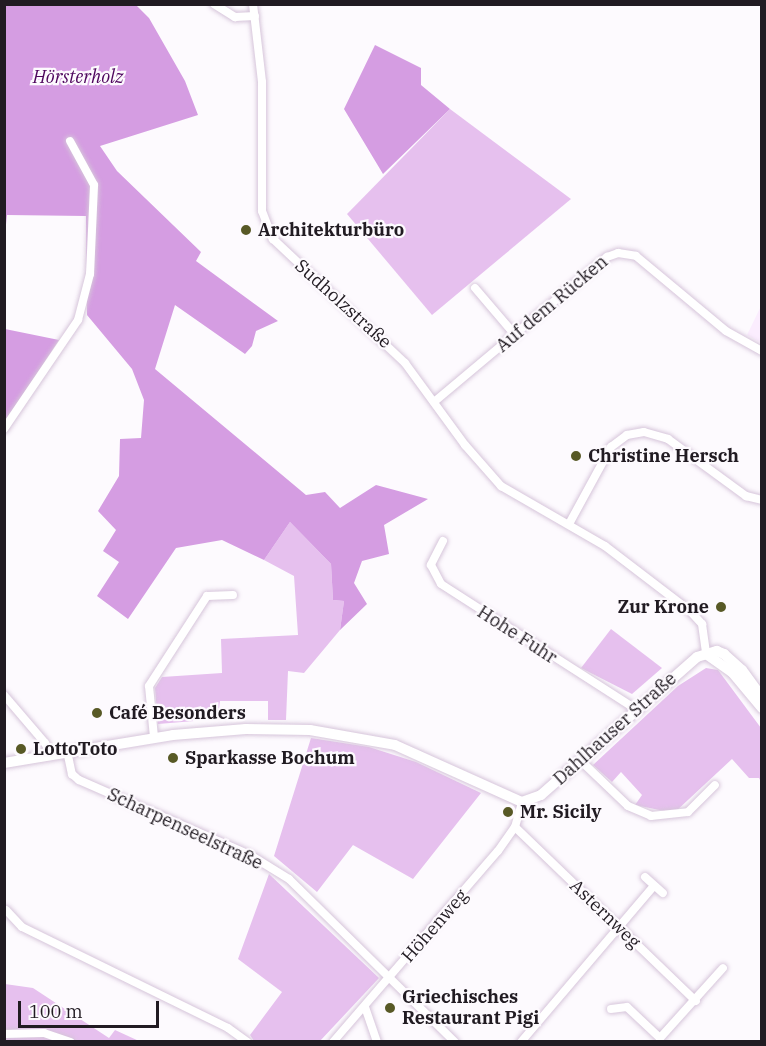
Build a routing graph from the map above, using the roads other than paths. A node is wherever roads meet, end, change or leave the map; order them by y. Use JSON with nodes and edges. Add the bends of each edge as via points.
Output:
{"nodes":[{"id":1,"x":214,"y":4,"type":"edge"},
{"id":2,"x":253,"y":4,"type":"edge"},
{"id":3,"x":255,"y":16,"type":"junction"},
{"id":4,"x":70,"y":141,"type":"dead end"},
{"id":5,"x":475,"y":288,"type":"dead end"},
{"id":6,"x":515,"y":335,"type":"junction"},
{"id":7,"x":762,"y":351,"type":"edge"},
{"id":8,"x":434,"y":402,"type":"junction"},
{"id":9,"x":4,"y":429,"type":"edge"},
{"id":10,"x":762,"y":500,"type":"edge"},
{"id":11,"x":569,"y":524,"type":"junction"},
{"id":12,"x":443,"y":541,"type":"dead end"},
{"id":13,"x":233,"y":595,"type":"dead end"},
{"id":14,"x":706,"y":654,"type":"junction"},
{"id":15,"x":4,"y":695,"type":"edge"},
{"id":16,"x":762,"y":698,"type":"edge"},
{"id":17,"x":762,"y":708,"type":"edge"},
{"id":18,"x":636,"y":709,"type":"junction"},
{"id":19,"x":153,"y":737,"type":"junction"},
{"id":20,"x":67,"y":751,"type":"junction"},
{"id":21,"x":51,"y":755,"type":"junction"},
{"id":22,"x":580,"y":760,"type":"junction"},
{"id":23,"x":4,"y":763,"type":"edge"},
{"id":24,"x":714,"y":785,"type":"dead end"},
{"id":25,"x":522,"y":802,"type":"junction"},
{"id":26,"x":515,"y":827,"type":"junction"},
{"id":27,"x":645,"y":877,"type":"dead end"},
{"id":28,"x":654,"y":886,"type":"junction"},
{"id":29,"x":663,"y":893,"type":"dead end"},
{"id":30,"x":6,"y":910,"type":"edge"},
{"id":31,"x":618,"y":926,"type":"junction"},
{"id":32,"x":723,"y":968,"type":"dead end"},
{"id":33,"x":391,"y":978,"type":"junction"},
{"id":34,"x":696,"y":1001,"type":"junction"},
{"id":35,"x":365,"y":1006,"type":"junction"},
{"id":36,"x":611,"y":1009,"type":"dead end"},
{"id":37,"x":4,"y":1034,"type":"edge"},
{"id":38,"x":70,"y":1041,"type":"edge"},
{"id":39,"x":247,"y":1041,"type":"edge"},
{"id":40,"x":333,"y":1041,"type":"edge"},
{"id":41,"x":376,"y":1041,"type":"edge"},
{"id":42,"x":455,"y":1041,"type":"edge"},
{"id":43,"x":521,"y":1041,"type":"edge"}],
"edges":[{"from":1,"to":3,"type":"street","via":[[235,17]]},
{"from":2,"to":3,"type":"street","name":"Sudholzstraße"},
{"from":3,"to":8,"type":"street","name":"Sudholzstraße","via":[[262,82],[262,211],[267,229],[281,248],[387,344]]},
{"from":4,"to":9,"type":"street","via":[[94,185],[90,274],[78,320]]},
{"from":5,"to":6,"type":"street"},
{"from":6,"to":7,"type":"street","name":"Auf dem Rücken","via":[[607,257],[622,252],[636,256],[726,331]]},
{"from":6,"to":8,"type":"street","name":"Auf dem Rücken"},
{"from":8,"to":11,"type":"street","name":"Sudholzstraße","via":[[501,486]]},
{"from":10,"to":11,"type":"street","via":[[746,496],[668,440],[644,432],[627,435],[611,447]]},
{"from":11,"to":14,"type":"street","name":"Sudholzstraße","via":[[605,546],[690,611],[702,624]]},
{"from":12,"to":18,"type":"street","name":"Hohe Fuhr","via":[[431,565],[441,584]]},
{"from":13,"to":19,"type":"street","via":[[207,596],[149,686]]},
{"from":14,"to":16,"type":"street","via":[[717,651],[731,659]]},
{"from":14,"to":17,"type":"street","via":[[732,672]]},
{"from":14,"to":18,"type":"street","name":"Dahlhauser Straße","via":[[684,665]]},
{"from":15,"to":21,"type":"street"},
{"from":18,"to":22,"type":"street","name":"Dahlhauser Straße"},
{"from":19,"to":20,"type":"street"},
{"from":19,"to":25,"type":"street","via":[[273,729],[364,738],[441,763]]},
{"from":20,"to":21,"type":"street"},
{"from":20,"to":33,"type":"street","name":"Scharpenseelstraße","via":[[72,774],[79,780],[250,855],[289,879]]},
{"from":21,"to":23,"type":"street"},
{"from":22,"to":24,"type":"street","via":[[628,806],[651,816],[688,812]]},
{"from":22,"to":25,"type":"street","name":"Dahlhauser Straße","via":[[541,795]]},
{"from":25,"to":26,"type":"street","name":"Höhenweg"},
{"from":26,"to":31,"type":"street","name":"Asternweg"},
{"from":26,"to":33,"type":"street","name":"Höhenweg"},
{"from":27,"to":28,"type":"street"},
{"from":28,"to":29,"type":"street"},
{"from":28,"to":31,"type":"street"},
{"from":30,"to":39,"type":"street","via":[[22,927],[228,1028]]},
{"from":31,"to":34,"type":"street","name":"Asternweg"},
{"from":31,"to":43,"type":"street"},
{"from":32,"to":34,"type":"street"},
{"from":33,"to":35,"type":"street","name":"Höhenweg"},
{"from":33,"to":42,"type":"street","name":"Scharpenseelstraße"},
{"from":34,"to":36,"type":"street","via":[[660,1038],[627,1007]]},
{"from":35,"to":40,"type":"street","name":"Höhenweg"},
{"from":35,"to":41,"type":"street"},
{"from":37,"to":38,"type":"street","via":[[37,1033]]}]}
